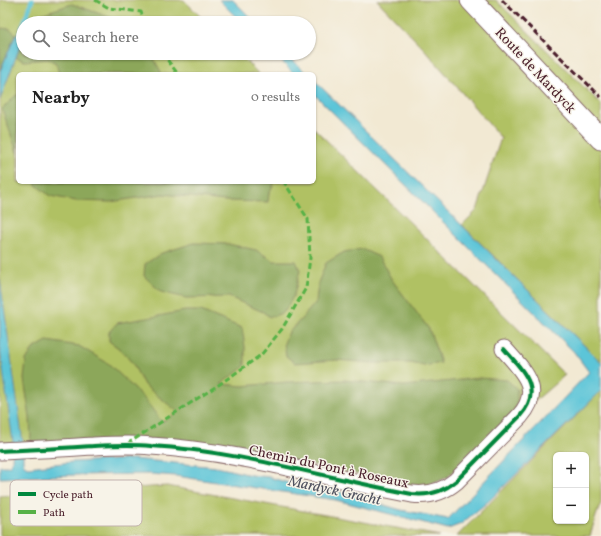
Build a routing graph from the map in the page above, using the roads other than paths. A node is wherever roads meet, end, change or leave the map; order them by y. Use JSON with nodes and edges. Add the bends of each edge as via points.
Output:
{"nodes":[{"id":1,"x":471,"y":0,"type":"edge"},
{"id":2,"x":601,"y":123,"type":"edge"},
{"id":3,"x":601,"y":139,"type":"edge"},
{"id":4,"x":504,"y":349,"type":"dead end"},
{"id":5,"x":4,"y":451,"type":"edge"}],
"edges":[{"from":1,"to":2,"type":"main road","name":"Route de Mardyck"},
{"from":1,"to":3,"type":"main road","name":"Route de Mardyck"},
{"from":4,"to":5,"type":"street","name":"Chemin du Pont à Roseaux","via":[[528,380],[531,392],[529,405],[456,482],[444,490],[429,494],[412,494],[257,461],[181,449],[111,445]]}]}
